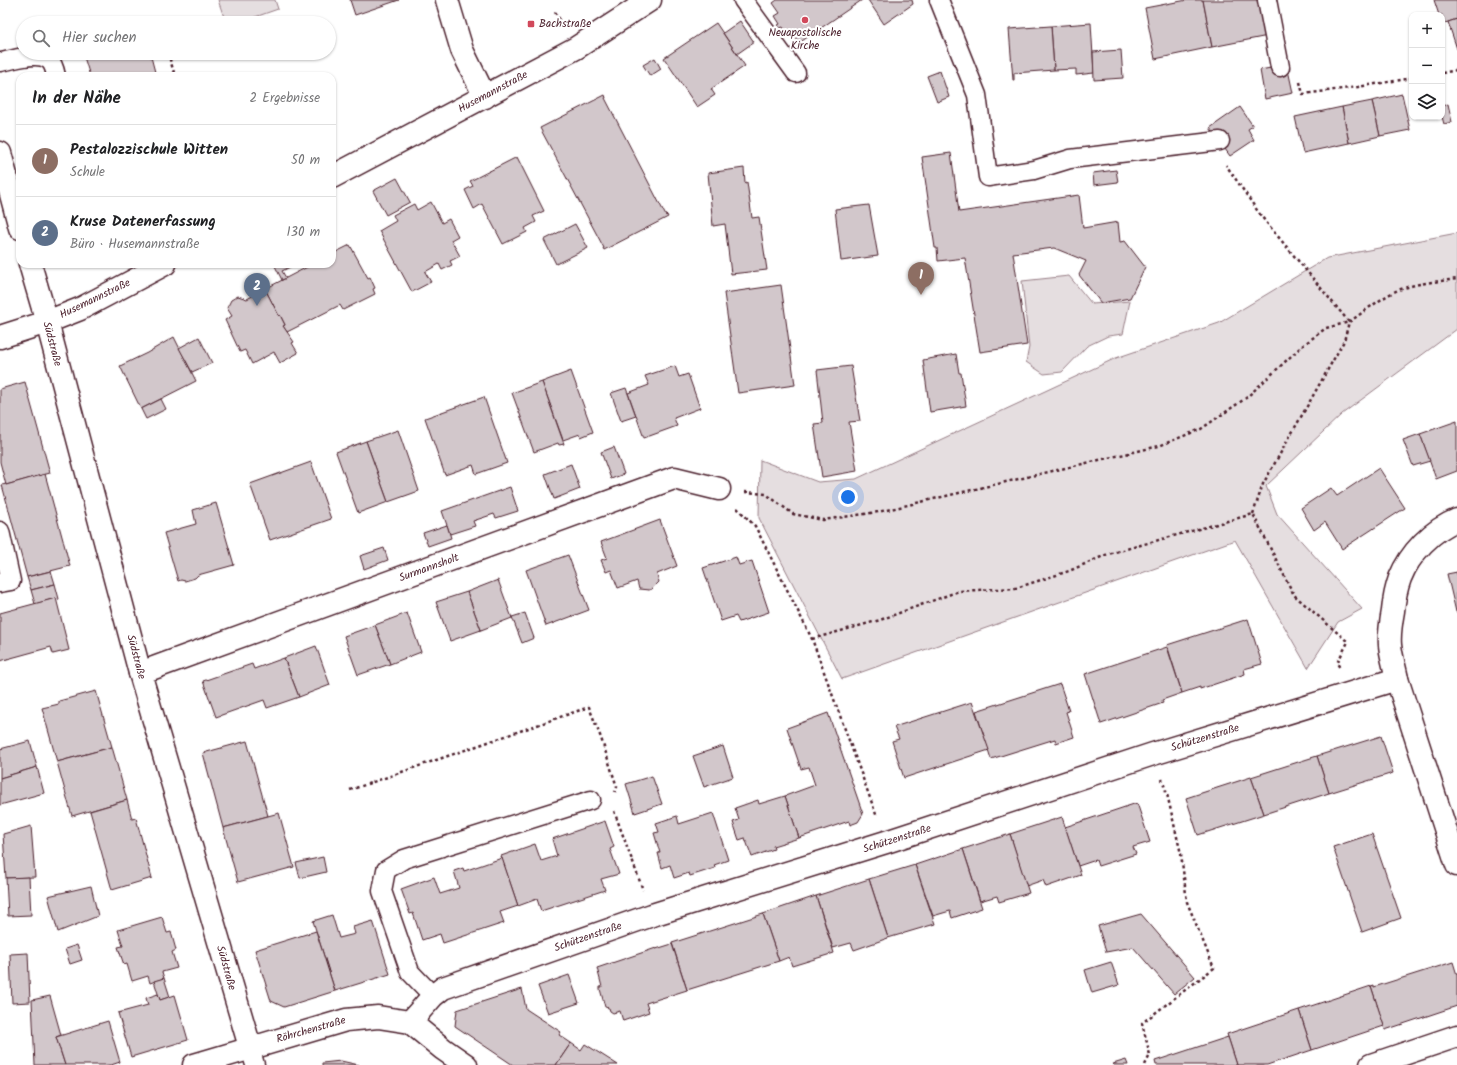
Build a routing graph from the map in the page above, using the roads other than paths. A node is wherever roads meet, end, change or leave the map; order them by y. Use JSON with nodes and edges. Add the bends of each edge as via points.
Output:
{"nodes":[{"id":1,"x":447,"y":0,"type":"edge"},
{"id":2,"x":650,"y":0,"type":"edge"},
{"id":3,"x":743,"y":0,"type":"edge"},
{"id":4,"x":939,"y":0,"type":"edge"},
{"id":5,"x":1267,"y":0,"type":"edge"},
{"id":6,"x":16,"y":59,"type":"edge"},
{"id":7,"x":48,"y":60,"type":"edge"},
{"id":8,"x":0,"y":62,"type":"edge"},
{"id":9,"x":1280,"y":67,"type":"dead end"},
{"id":10,"x":54,"y":72,"type":"edge"},
{"id":11,"x":796,"y":73,"type":"dead end"},
{"id":12,"x":485,"y":96,"type":"junction"},
{"id":13,"x":1220,"y":141,"type":"dead end"},
{"id":14,"x":0,"y":153,"type":"edge"},
{"id":15,"x":336,"y":175,"type":"edge"},
{"id":16,"x":16,"y":213,"type":"edge"},
{"id":17,"x":31,"y":268,"type":"edge"},
{"id":18,"x":157,"y":268,"type":"edge"},
{"id":19,"x":47,"y":322,"type":"junction"},
{"id":20,"x":0,"y":337,"type":"edge"},
{"id":21,"x":719,"y":490,"type":"road end"},
{"id":22,"x":1457,"y":520,"type":"edge"},
{"id":23,"x":0,"y":531,"type":"edge"},
{"id":24,"x":0,"y":583,"type":"edge"},
{"id":25,"x":140,"y":673,"type":"junction"},
{"id":26,"x":1397,"y":678,"type":"junction"},
{"id":27,"x":591,"y":800,"type":"road end"},
{"id":28,"x":1457,"y":865,"type":"edge"},
{"id":29,"x":433,"y":996,"type":"junction"},
{"id":30,"x":410,"y":1022,"type":"junction"},
{"id":31,"x":1457,"y":1036,"type":"edge"},
{"id":32,"x":252,"y":1056,"type":"edge"},
{"id":33,"x":194,"y":1065,"type":"edge"},
{"id":34,"x":466,"y":1065,"type":"edge"},
{"id":35,"x":1371,"y":1065,"type":"edge"}],
"edges":[{"from":1,"to":12,"type":"street","via":[[462,50]]},
{"from":2,"to":12,"type":"street","name":"Husemannstraße","via":[[576,48]]},
{"from":3,"to":11,"type":"lane"},
{"from":4,"to":13,"type":"lane","via":[[940,25],[977,95],[988,177],[1034,170],[1070,159]]},
{"from":5,"to":9,"type":"lane"},
{"from":6,"to":8,"type":"lane"},
{"from":7,"to":10,"type":"lane"},
{"from":12,"to":15,"type":"street","name":"Husemannstraße"},
{"from":14,"to":16,"type":"street"},
{"from":17,"to":19,"type":"street","name":"Südstraße"},
{"from":18,"to":19,"type":"street","name":"Husemannstraße","via":[[80,309]]},
{"from":19,"to":20,"type":"street","name":"Husemannstraße"},
{"from":19,"to":25,"type":"street","name":"Südstraße"},
{"from":21,"to":25,"type":"street","name":"Surmannsholt","via":[[674,478]]},
{"from":22,"to":26,"type":"street","via":[[1432,534],[1413,555],[1400,578],[1390,633]]},
{"from":23,"to":24,"type":"lane","via":[[11,581]]},
{"from":25,"to":32,"type":"street","name":"Südstraße"},
{"from":26,"to":28,"type":"street"},
{"from":26,"to":29,"type":"street","name":"Schützenstraße","via":[[652,915],[443,988]]},
{"from":27,"to":29,"type":"lane","via":[[404,859],[386,870],[382,891],[410,972]]},
{"from":29,"to":30,"type":"street","name":"Schützenstraße"},
{"from":30,"to":32,"type":"street","name":"Röhrchenstraße","via":[[378,1017],[346,1020]]},
{"from":30,"to":34,"type":"street"},
{"from":31,"to":35,"type":"street"},
{"from":32,"to":33,"type":"street","name":"Röhrchenstraße"}]}
